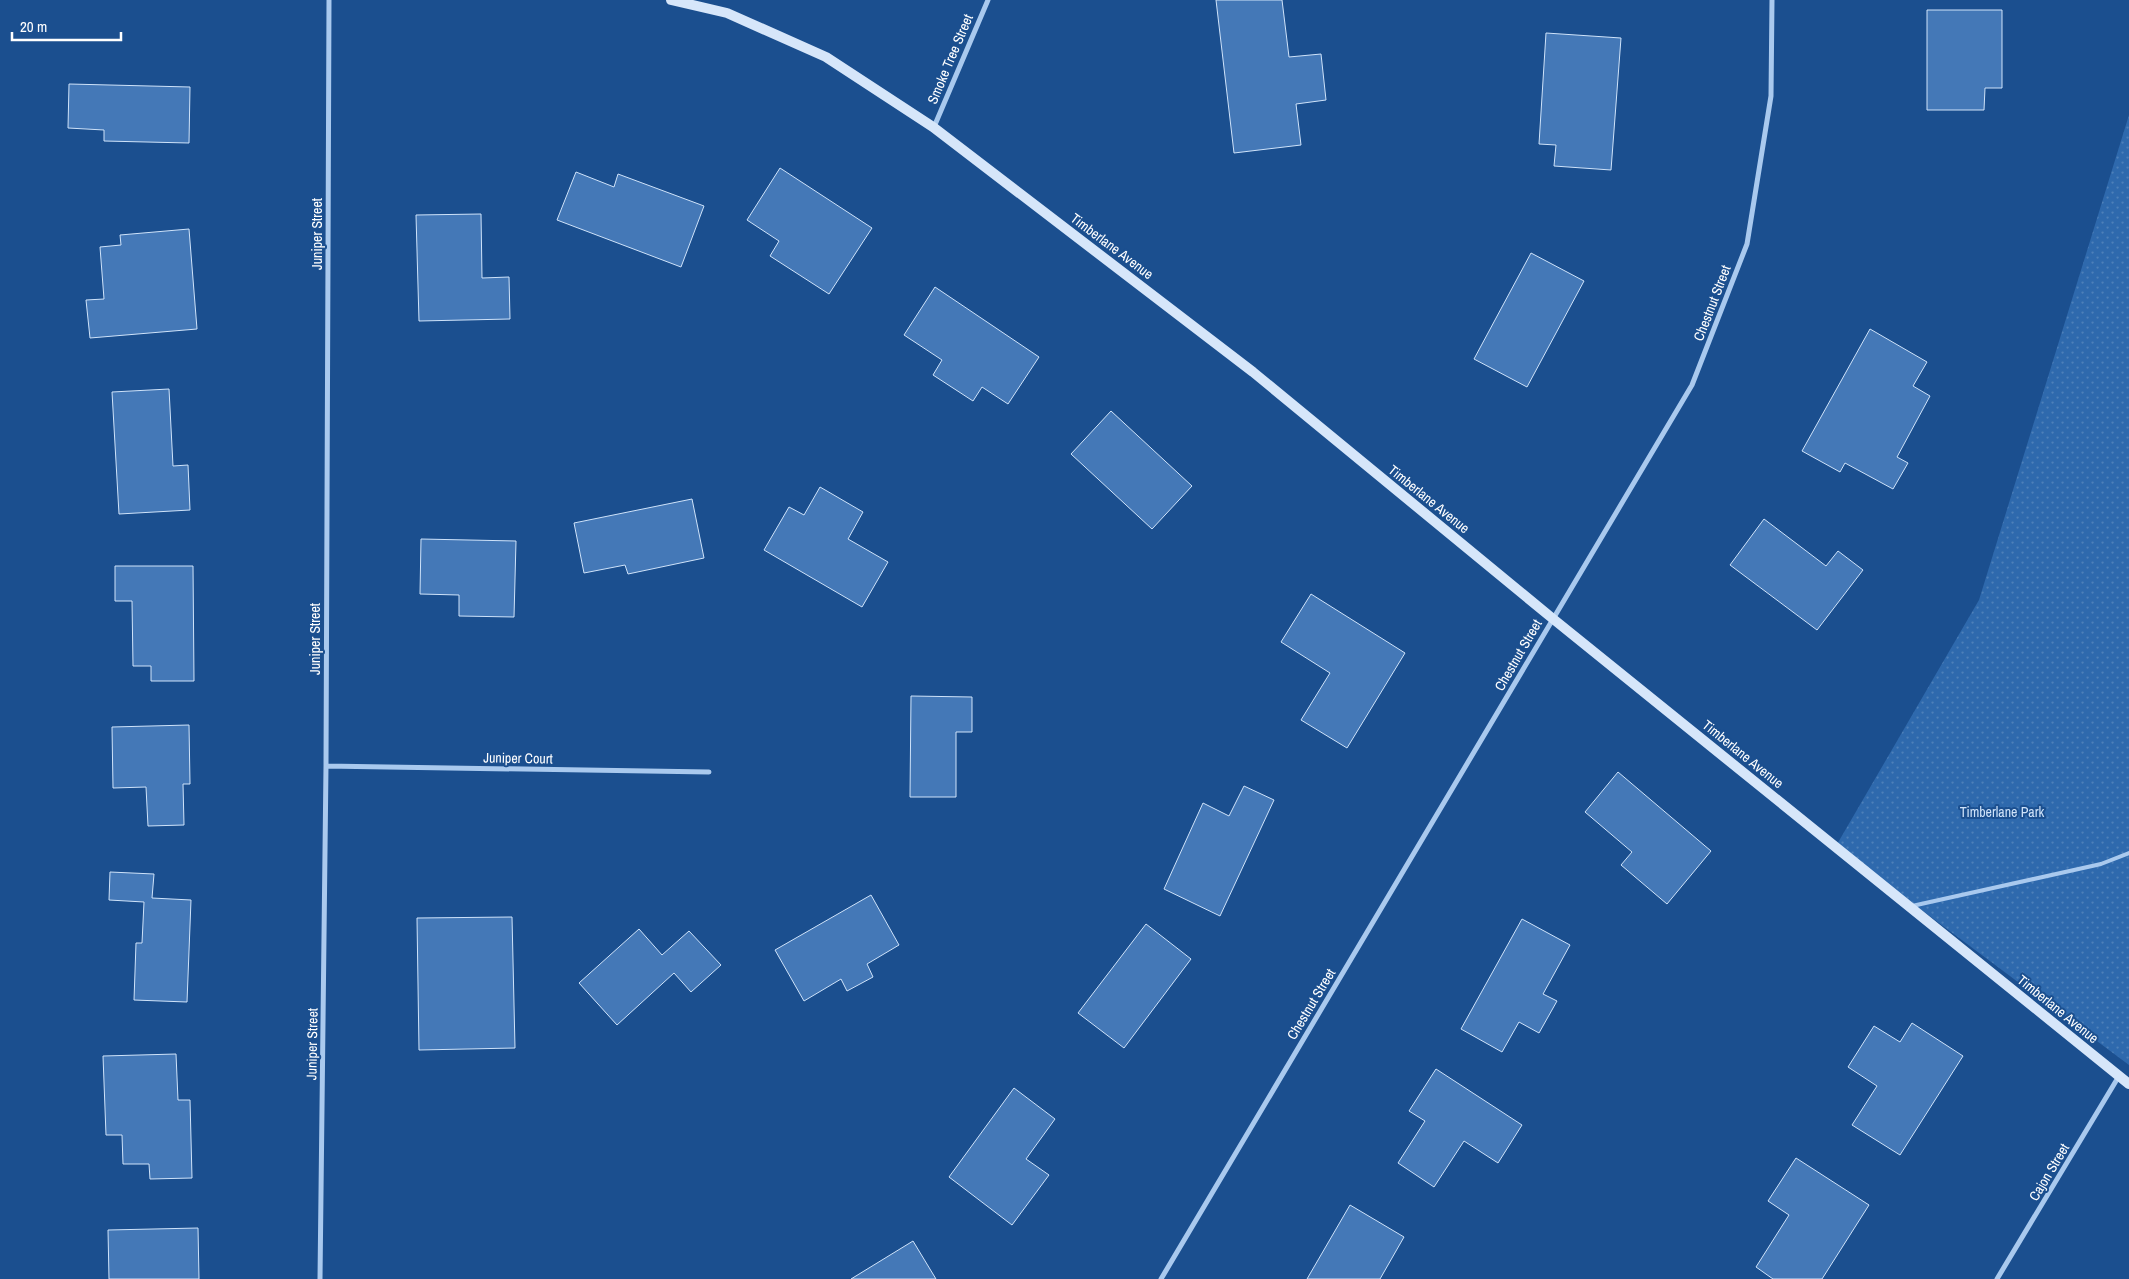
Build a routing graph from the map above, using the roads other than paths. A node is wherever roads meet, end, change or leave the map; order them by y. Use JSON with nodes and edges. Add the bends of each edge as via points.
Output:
{"nodes":[{"id":1,"x":329,"y":0,"type":"edge"},
{"id":2,"x":672,"y":0,"type":"edge"},
{"id":3,"x":988,"y":0,"type":"edge"},
{"id":4,"x":1772,"y":0,"type":"edge"},
{"id":5,"x":933,"y":127,"type":"junction"},
{"id":6,"x":1552,"y":618,"type":"junction"},
{"id":7,"x":326,"y":766,"type":"junction"},
{"id":8,"x":709,"y":772,"type":"dead end"},
{"id":9,"x":2129,"y":853,"type":"edge"},
{"id":10,"x":1910,"y":907,"type":"junction"},
{"id":11,"x":2119,"y":1076,"type":"junction"},
{"id":12,"x":2129,"y":1084,"type":"edge"},
{"id":13,"x":320,"y":1279,"type":"edge"},
{"id":14,"x":1161,"y":1279,"type":"edge"},
{"id":15,"x":1998,"y":1279,"type":"edge"}],
"edges":[{"from":1,"to":7,"type":"street","name":"Juniper Street"},
{"from":2,"to":5,"type":"street","name":"Timberlane Avenue","via":[[727,13],[826,57]]},
{"from":3,"to":5,"type":"street","name":"Smoke Tree Street"},
{"from":4,"to":6,"type":"street","name":"Chestnut Street","via":[[1772,96],[1747,244],[1692,385]]},
{"from":5,"to":6,"type":"street","name":"Timberlane Avenue","via":[[1253,372]]},
{"from":6,"to":10,"type":"street","name":"Timberlane Avenue"},
{"from":6,"to":14,"type":"street","name":"Chestnut Street"},
{"from":7,"to":8,"type":"street","name":"Juniper Court"},
{"from":7,"to":13,"type":"street","name":"Juniper Street"},
{"from":9,"to":10,"type":"lane","via":[[2101,864]]},
{"from":10,"to":11,"type":"street","name":"Timberlane Avenue"},
{"from":11,"to":12,"type":"street","name":"Timberlane Avenue"},
{"from":11,"to":15,"type":"street","name":"Cajon Street"}]}
